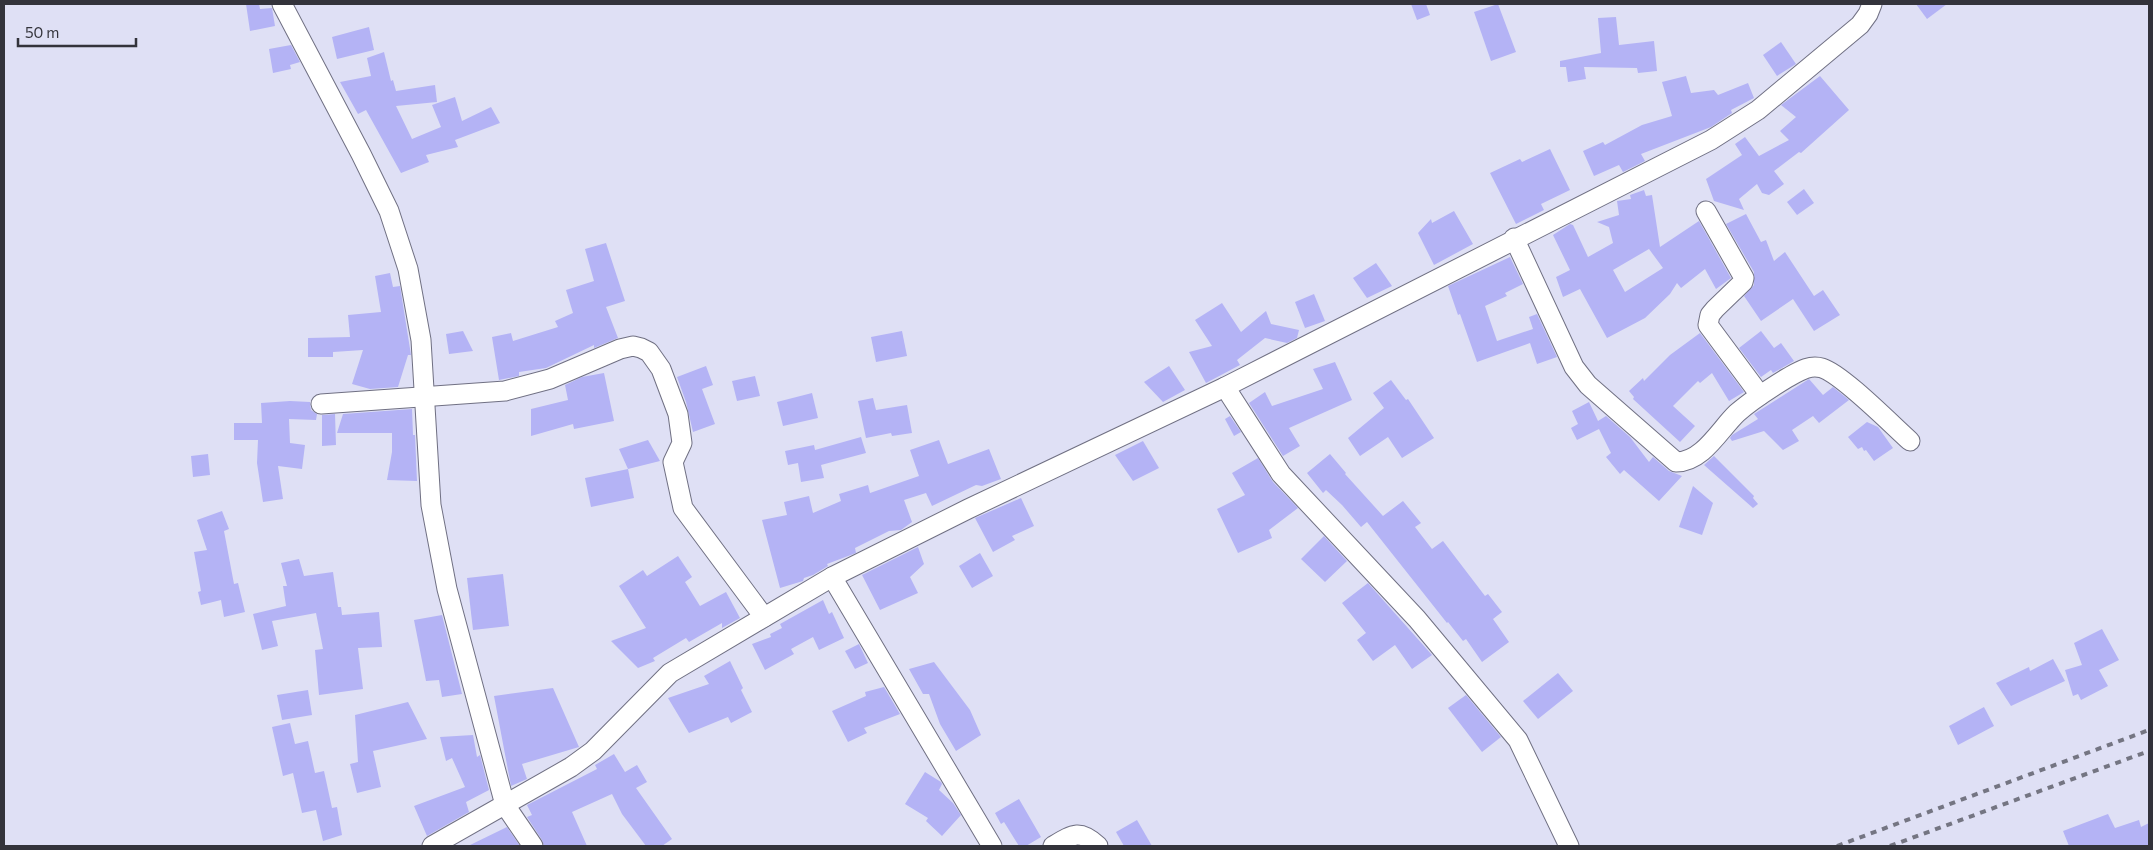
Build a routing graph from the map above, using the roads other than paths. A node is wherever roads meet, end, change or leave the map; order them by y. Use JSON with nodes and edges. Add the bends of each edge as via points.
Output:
{"nodes":[{"id":1,"x":282,"y":4,"type":"edge"},
{"id":2,"x":1872,"y":4,"type":"edge"},
{"id":3,"x":1706,"y":211,"type":"dead end"},
{"id":4,"x":1514,"y":238,"type":"junction"},
{"id":5,"x":1225,"y":387,"type":"junction"},
{"id":6,"x":1760,"y":395,"type":"junction"},
{"id":7,"x":426,"y":398,"type":"junction"},
{"id":8,"x":321,"y":404,"type":"dead end"},
{"id":9,"x":1910,"y":441,"type":"dead end"},
{"id":10,"x":832,"y":578,"type":"junction"},
{"id":11,"x":764,"y":617,"type":"junction"},
{"id":12,"x":506,"y":805,"type":"junction"},
{"id":13,"x":432,"y":846,"type":"edge"},
{"id":14,"x":533,"y":846,"type":"edge"},
{"id":15,"x":992,"y":846,"type":"edge"},
{"id":16,"x":1053,"y":846,"type":"edge"},
{"id":17,"x":1098,"y":846,"type":"edge"},
{"id":18,"x":1569,"y":846,"type":"edge"}],
"edges":[{"from":1,"to":7,"type":"street","via":[[389,211],[408,268],[421,340]]},
{"from":2,"to":4,"type":"street","via":[[1860,25],[1758,110],[1711,140]]},
{"from":3,"to":6,"type":"street","via":[[1744,278],[1710,315],[1708,325]]},
{"from":4,"to":5,"type":"street"},
{"from":4,"to":6,"type":"street","via":[[1574,367],[1588,385],[1676,462],[1698,455]]},
{"from":5,"to":10,"type":"street","via":[[968,509]]},
{"from":5,"to":18,"type":"street","via":[[1280,474],[1417,619],[1518,740]]},
{"from":6,"to":9,"type":"street","via":[[1804,368],[1822,368],[1852,389]]},
{"from":7,"to":8,"type":"street"},
{"from":7,"to":11,"type":"street","via":[[505,391],[550,380],[633,346],[649,352],[660,369],[678,414],[682,443],[673,464],[683,508]]},
{"from":7,"to":12,"type":"street","via":[[431,505],[448,589]]},
{"from":10,"to":11,"type":"street"},
{"from":10,"to":15,"type":"street"},
{"from":11,"to":12,"type":"street","via":[[670,673],[593,751]]},
{"from":12,"to":13,"type":"street"},
{"from":12,"to":14,"type":"street"},
{"from":16,"to":17,"type":"street","via":[[1078,835],[1088,837]]}]}
